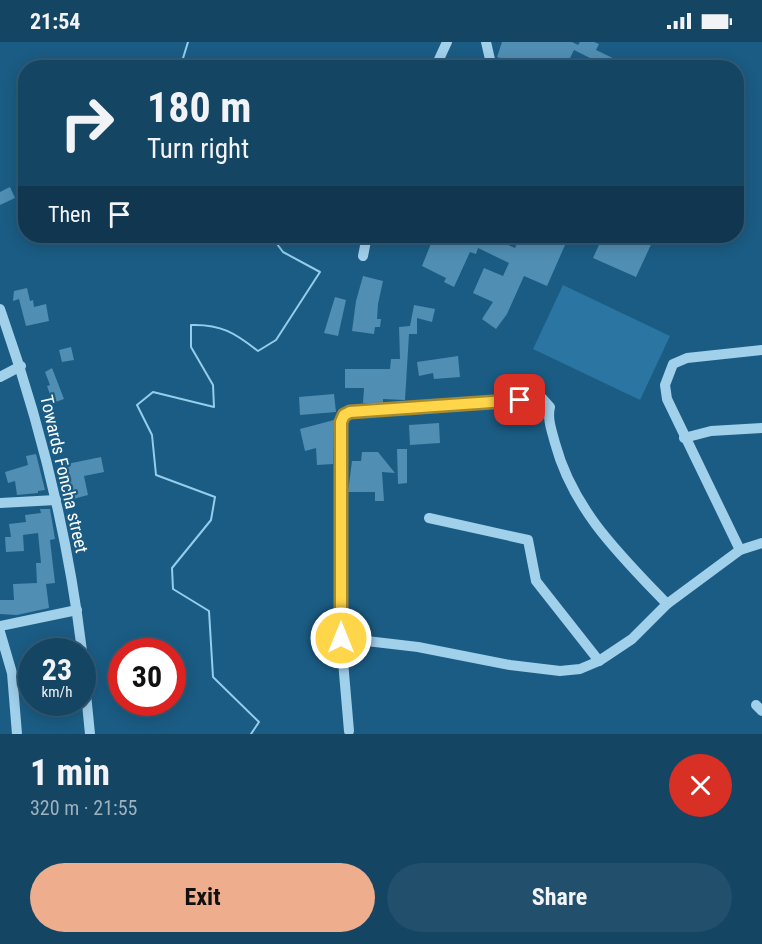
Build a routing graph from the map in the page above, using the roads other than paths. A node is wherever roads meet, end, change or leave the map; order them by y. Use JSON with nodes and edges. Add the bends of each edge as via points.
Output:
{"nodes":[{"id":1,"x":447,"y":42,"type":"edge"},
{"id":2,"x":486,"y":42,"type":"edge"},
{"id":3,"x":439,"y":60,"type":"edge"},
{"id":4,"x":490,"y":60,"type":"edge"},
{"id":5,"x":366,"y":243,"type":"edge"},
{"id":6,"x":363,"y":256,"type":"dead end"},
{"id":7,"x":0,"y":309,"type":"edge"},
{"id":8,"x":762,"y":350,"type":"edge"},
{"id":9,"x":21,"y":366,"type":"junction"},
{"id":10,"x":0,"y":377,"type":"edge"},
{"id":11,"x":762,"y":428,"type":"edge"},
{"id":12,"x":684,"y":438,"type":"junction"},
{"id":13,"x":56,"y":500,"type":"junction"},
{"id":14,"x":0,"y":503,"type":"edge"},
{"id":15,"x":429,"y":518,"type":"dead end"},
{"id":16,"x":762,"y":543,"type":"edge"},
{"id":17,"x":740,"y":550,"type":"junction"},
{"id":18,"x":667,"y":604,"type":"junction"},
{"id":19,"x":77,"y":610,"type":"junction"},
{"id":20,"x":0,"y":626,"type":"edge"},
{"id":21,"x":0,"y":632,"type":"edge"},
{"id":22,"x":80,"y":638,"type":"edge"},
{"id":23,"x":341,"y":638,"type":"junction"},
{"id":24,"x":599,"y":661,"type":"junction"},
{"id":25,"x":88,"y":716,"type":"edge"},
{"id":26,"x":349,"y":732,"type":"dead end"},
{"id":27,"x":17,"y":734,"type":"edge"},
{"id":28,"x":90,"y":734,"type":"edge"}],
"edges":[{"from":1,"to":3,"type":"street"},
{"from":2,"to":4,"type":"street"},
{"from":5,"to":6,"type":"street"},
{"from":7,"to":9,"type":"street","name":"Towards Foncha street"},
{"from":8,"to":12,"type":"street","via":[[687,358],[673,364],[665,385],[667,399]]},
{"from":9,"to":10,"type":"street"},
{"from":9,"to":13,"type":"street","name":"Towards Foncha street"},
{"from":11,"to":12,"type":"street","via":[[711,431]]},
{"from":12,"to":17,"type":"street"},
{"from":13,"to":14,"type":"street"},
{"from":13,"to":19,"type":"street","name":"Towards Foncha street"},
{"from":15,"to":24,"type":"street","via":[[528,540],[536,581]]},
{"from":16,"to":17,"type":"street"},
{"from":17,"to":18,"type":"street"},
{"from":18,"to":23,"type":"street","via":[[588,516],[558,456],[548,416],[550,407],[542,398],[350,412],[341,422]]},
{"from":18,"to":24,"type":"street","via":[[632,639]]},
{"from":19,"to":20,"type":"street"},
{"from":19,"to":22,"type":"street","name":"Towards Foncha street"},
{"from":21,"to":27,"type":"street","via":[[12,673]]},
{"from":23,"to":24,"type":"street","via":[[560,671],[580,669]]},
{"from":23,"to":26,"type":"street"},
{"from":25,"to":28,"type":"street","name":"Towards Foncha street"}]}
